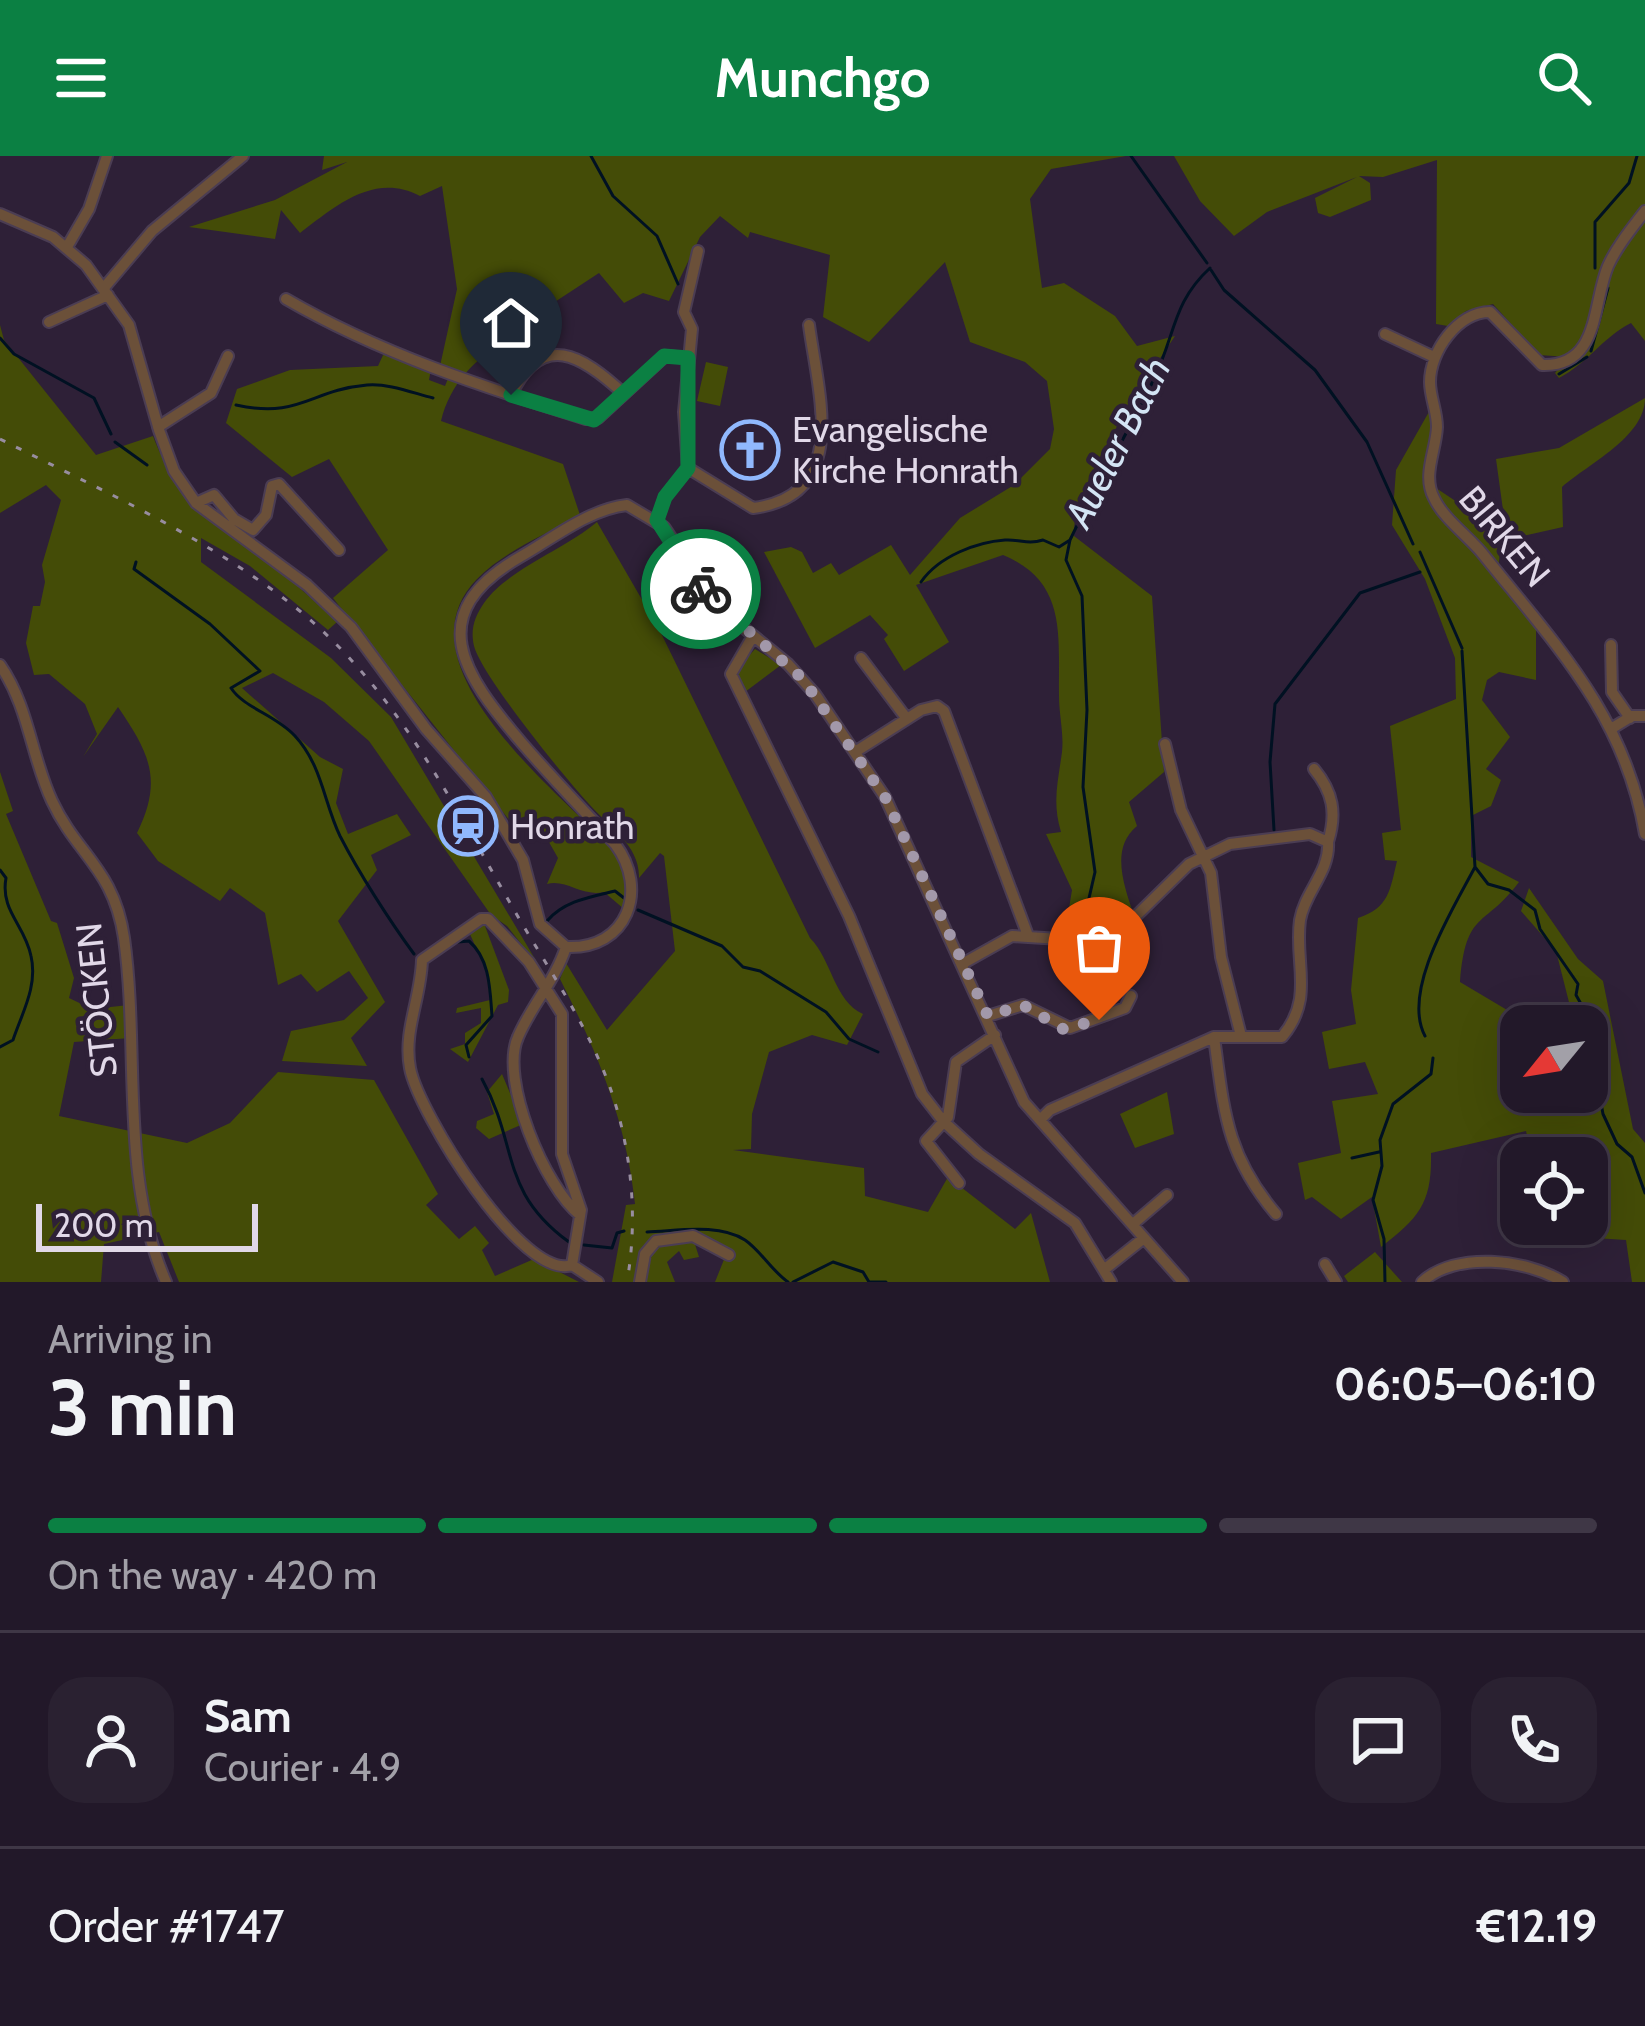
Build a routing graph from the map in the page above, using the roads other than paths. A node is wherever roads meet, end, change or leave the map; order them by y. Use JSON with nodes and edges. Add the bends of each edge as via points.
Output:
{"nodes":[{"id":1,"x":91,"y":156,"type":"edge"},
{"id":2,"x":243,"y":156,"type":"edge"},
{"id":3,"x":106,"y":158,"type":"edge"},
{"id":4,"x":1645,"y":211,"type":"edge"},
{"id":5,"x":0,"y":214,"type":"edge"},
{"id":6,"x":68,"y":247,"type":"junction"},
{"id":7,"x":698,"y":251,"type":"dead end"},
{"id":8,"x":106,"y":292,"type":"junction"},
{"id":9,"x":286,"y":299,"type":"dead end"},
{"id":10,"x":49,"y":322,"type":"dead end"},
{"id":11,"x":809,"y":325,"type":"dead end"},
{"id":12,"x":1385,"y":334,"type":"dead end"},
{"id":13,"x":228,"y":356,"type":"dead end"},
{"id":14,"x":1434,"y":357,"type":"junction"},
{"id":15,"x":688,"y":358,"type":"junction"},
{"id":16,"x":624,"y":394,"type":"junction"},
{"id":17,"x":511,"y":395,"type":"junction"},
{"id":18,"x":158,"y":427,"type":"junction"},
{"id":19,"x":688,"y":468,"type":"junction"},
{"id":20,"x":196,"y":503,"type":"junction"},
{"id":21,"x":657,"y":520,"type":"junction"},
{"id":22,"x":339,"y":550,"type":"dead end"},
{"id":23,"x":753,"y":636,"type":"junction"},
{"id":24,"x":1611,"y":645,"type":"dead end"},
{"id":25,"x":861,"y":658,"type":"dead end"},
{"id":26,"x":0,"y":665,"type":"edge"},
{"id":27,"x":1645,"y":716,"type":"edge"},
{"id":28,"x":1630,"y":718,"type":"junction"},
{"id":29,"x":907,"y":719,"type":"junction"},
{"id":30,"x":1614,"y":728,"type":"junction"},
{"id":31,"x":1166,"y":744,"type":"dead end"},
{"id":32,"x":855,"y":752,"type":"junction"},
{"id":33,"x":1314,"y":769,"type":"dead end"},
{"id":34,"x":1645,"y":834,"type":"edge"},
{"id":35,"x":1328,"y":842,"type":"junction"},
{"id":36,"x":1202,"y":856,"type":"junction"},
{"id":37,"x":1027,"y":933,"type":"junction"},
{"id":38,"x":566,"y":946,"type":"junction"},
{"id":39,"x":962,"y":964,"type":"junction"},
{"id":40,"x":548,"y":991,"type":"junction"},
{"id":41,"x":1130,"y":996,"type":"dead end"},
{"id":42,"x":988,"y":1016,"type":"junction"},
{"id":43,"x":995,"y":1035,"type":"junction"},
{"id":44,"x":1241,"y":1036,"type":"junction"},
{"id":45,"x":1214,"y":1037,"type":"junction"},
{"id":46,"x":1040,"y":1120,"type":"junction"},
{"id":47,"x":943,"y":1121,"type":"junction"},
{"id":48,"x":959,"y":1183,"type":"dead end"},
{"id":49,"x":1167,"y":1195,"type":"dead end"},
{"id":50,"x":1276,"y":1214,"type":"dead end"},
{"id":51,"x":580,"y":1215,"type":"junction"},
{"id":52,"x":1133,"y":1224,"type":"junction"},
{"id":53,"x":1144,"y":1238,"type":"junction"},
{"id":54,"x":729,"y":1255,"type":"dead end"},
{"id":55,"x":1325,"y":1264,"type":"dead end"},
{"id":56,"x":572,"y":1265,"type":"junction"},
{"id":57,"x":1108,"y":1276,"type":"edge"},
{"id":58,"x":166,"y":1282,"type":"edge"},
{"id":59,"x":598,"y":1282,"type":"edge"},
{"id":60,"x":640,"y":1282,"type":"edge"},
{"id":61,"x":1183,"y":1282,"type":"edge"},
{"id":62,"x":1336,"y":1282,"type":"edge"},
{"id":63,"x":1422,"y":1282,"type":"edge"},
{"id":64,"x":1563,"y":1282,"type":"edge"}],
"edges":[{"from":1,"to":3,"type":"street"},
{"from":2,"to":8,"type":"street","via":[[152,231]]},
{"from":3,"to":6,"type":"street"},
{"from":4,"to":14,"type":"street","via":[[1609,264],[1590,337],[1571,359],[1542,365],[1504,322],[1484,312],[1452,332]]},
{"from":5,"to":6,"type":"street"},
{"from":6,"to":8,"type":"street"},
{"from":7,"to":15,"type":"street","via":[[685,312]]},
{"from":8,"to":10,"type":"street"},
{"from":8,"to":18,"type":"street","via":[[135,340]]},
{"from":9,"to":17,"type":"street","via":[[329,324]]},
{"from":11,"to":19,"type":"street","via":[[821,408],[820,452],[808,484],[753,508]]},
{"from":12,"to":14,"type":"street"},
{"from":13,"to":18,"type":"street","via":[[211,393]]},
{"from":14,"to":30,"type":"street","name":"BIRKEN","via":[[1434,498]]},
{"from":15,"to":16,"type":"street","via":[[664,356]]},
{"from":15,"to":19,"type":"street"},
{"from":16,"to":17,"type":"street","via":[[594,420]]},
{"from":16,"to":17,"type":"street","via":[[588,362],[559,355],[533,361]]},
{"from":18,"to":20,"type":"street"},
{"from":19,"to":21,"type":"street"},
{"from":20,"to":22,"type":"street","via":[[214,495],[253,530],[279,484]]},
{"from":20,"to":38,"type":"street","via":[[331,606],[466,771],[523,860],[540,924]]},
{"from":21,"to":23,"type":"street","via":[[700,588]]},
{"from":21,"to":38,"type":"street","via":[[627,505],[592,516],[497,570],[462,616],[460,650],[482,696],[630,869],[631,908],[608,937]]},
{"from":23,"to":32,"type":"street","via":[[802,678]]},
{"from":23,"to":47,"type":"street","via":[[731,674],[849,916],[915,1079]]},
{"from":24,"to":28,"type":"street","via":[[1612,692]]},
{"from":25,"to":29,"type":"street"},
{"from":26,"to":58,"type":"street","name":"STÖCKEN","via":[[21,699],[50,796],[99,865],[119,910],[133,1029],[137,1186]]},
{"from":27,"to":28,"type":"street"},
{"from":28,"to":30,"type":"street"},
{"from":29,"to":32,"type":"street"},
{"from":29,"to":37,"type":"street","via":[[937,706],[948,717]]},
{"from":30,"to":34,"type":"street","name":"BIRKEN"},
{"from":31,"to":36,"type":"street"},
{"from":32,"to":39,"type":"street","via":[[891,808]]},
{"from":33,"to":35,"type":"street","via":[[1334,812]]},
{"from":35,"to":36,"type":"street","via":[[1322,835],[1273,835]]},
{"from":35,"to":44,"type":"street","via":[[1300,924],[1305,976],[1293,1021],[1282,1037]]},
{"from":36,"to":37,"type":"street","via":[[1114,928],[1076,940]]},
{"from":36,"to":44,"type":"street"},
{"from":37,"to":39,"type":"street"},
{"from":38,"to":40,"type":"street"},
{"from":39,"to":42,"type":"street"},
{"from":40,"to":51,"type":"street","via":[[562,1014],[562,1154]]},
{"from":40,"to":51,"type":"street","via":[[515,1041],[513,1082],[549,1174]]},
{"from":40,"to":56,"type":"street","via":[[508,938],[488,919],[476,921],[422,960],[406,1039],[414,1084],[462,1174],[538,1257]]},
{"from":41,"to":42,"type":"street","via":[[1125,1008],[1070,1028],[1023,1005]]},
{"from":42,"to":43,"type":"street"},
{"from":43,"to":46,"type":"street","via":[[1007,1075]]},
{"from":43,"to":47,"type":"street","via":[[956,1062]]},
{"from":44,"to":45,"type":"street"},
{"from":45,"to":46,"type":"street"},
{"from":45,"to":50,"type":"street","via":[[1230,1143]]},
{"from":46,"to":52,"type":"street"},
{"from":47,"to":48,"type":"street","via":[[926,1141]]},
{"from":47,"to":57,"type":"street","via":[[1075,1223]]},
{"from":49,"to":52,"type":"street"},
{"from":51,"to":56,"type":"street"},
{"from":52,"to":53,"type":"street"},
{"from":53,"to":57,"type":"street"},
{"from":53,"to":61,"type":"street"},
{"from":54,"to":60,"type":"street","via":[[693,1236],[656,1241]]},
{"from":55,"to":62,"type":"street"},
{"from":56,"to":59,"type":"street"},
{"from":63,"to":64,"type":"street","via":[[1447,1266],[1506,1263]]}]}
